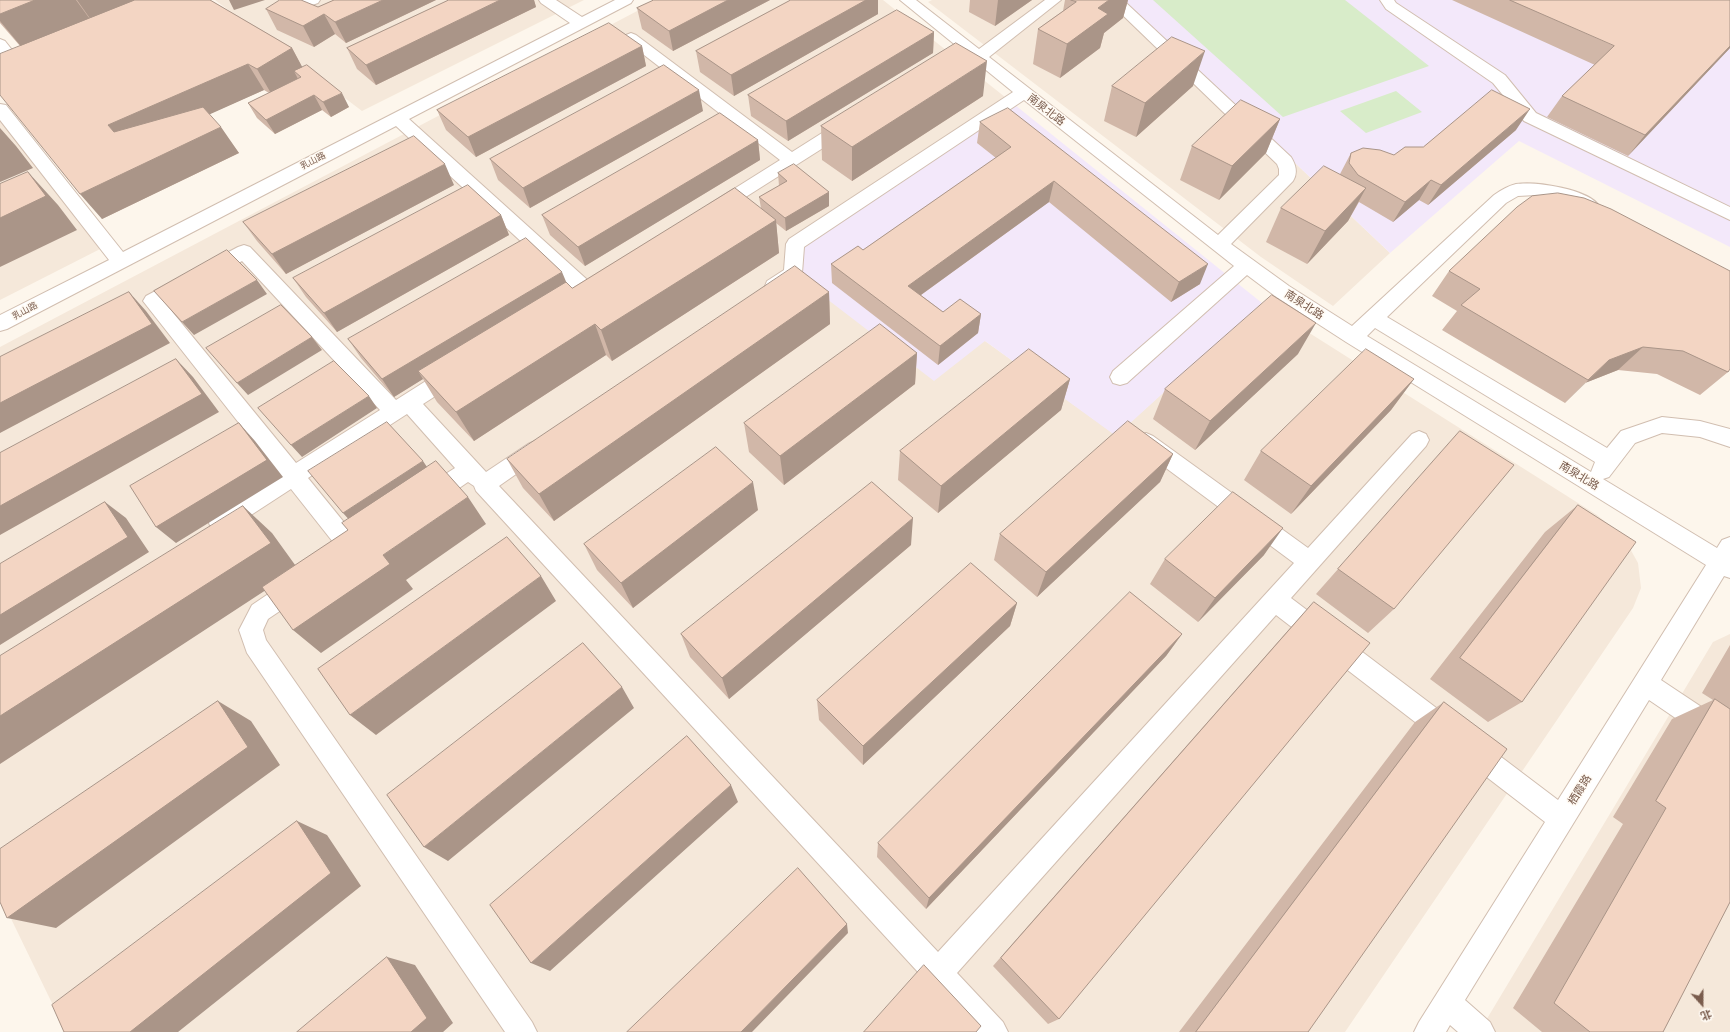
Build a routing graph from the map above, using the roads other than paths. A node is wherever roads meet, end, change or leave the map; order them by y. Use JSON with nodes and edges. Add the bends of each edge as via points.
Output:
{"nodes":[{"id":1,"x":313,"y":0,"type":"edge"},
{"id":2,"x":546,"y":0,"type":"edge"},
{"id":3,"x":626,"y":0,"type":"edge"},
{"id":4,"x":909,"y":0,"type":"edge"},
{"id":5,"x":1054,"y":0,"type":"edge"},
{"id":6,"x":1114,"y":0,"type":"edge"},
{"id":7,"x":1387,"y":0,"type":"edge"},
{"id":8,"x":291,"y":7,"type":"edge"},
{"id":9,"x":581,"y":23,"type":"junction"},
{"id":10,"x":631,"y":38,"type":"edge"},
{"id":11,"x":0,"y":44,"type":"edge"},
{"id":12,"x":979,"y":57,"type":"junction"},
{"id":13,"x":0,"y":65,"type":"edge"},
{"id":14,"x":1024,"y":92,"type":"junction"},
{"id":15,"x":0,"y":109,"type":"edge"},
{"id":16,"x":859,"y":117,"type":"edge"},
{"id":17,"x":397,"y":118,"type":"junction"},
{"id":18,"x":792,"y":160,"type":"junction"},
{"id":19,"x":1602,"y":212,"type":"edge"},
{"id":20,"x":1730,"y":214,"type":"edge"},
{"id":21,"x":699,"y":219,"type":"edge"},
{"id":22,"x":1218,"y":246,"type":"junction"},
{"id":23,"x":120,"y":261,"type":"junction"},
{"id":24,"x":1246,"y":266,"type":"junction"},
{"id":25,"x":586,"y":290,"type":"edge"},
{"id":26,"x":760,"y":295,"type":"edge"},
{"id":27,"x":1374,"y":318,"type":"junction"},
{"id":28,"x":0,"y":324,"type":"edge"},
{"id":29,"x":1353,"y":337,"type":"junction"},
{"id":30,"x":468,"y":365,"type":"edge"},
{"id":31,"x":1120,"y":377,"type":"dead end"},
{"id":32,"x":401,"y":407,"type":"junction"},
{"id":33,"x":1135,"y":434,"type":"edge"},
{"id":34,"x":1730,"y":438,"type":"edge"},
{"id":35,"x":550,"y":440,"type":"edge"},
{"id":36,"x":1419,"y":440,"type":"dead end"},
{"id":37,"x":1610,"y":460,"type":"junction"},
{"id":38,"x":293,"y":476,"type":"junction"},
{"id":39,"x":477,"y":477,"type":"junction"},
{"id":40,"x":1591,"y":483,"type":"junction"},
{"id":41,"x":411,"y":509,"type":"edge"},
{"id":42,"x":206,"y":532,"type":"edge"},
{"id":43,"x":1727,"y":559,"type":"edge"},
{"id":44,"x":1310,"y":562,"type":"junction"},
{"id":45,"x":332,"y":563,"type":"edge"},
{"id":46,"x":313,"y":576,"type":"edge"},
{"id":47,"x":1274,"y":600,"type":"junction"},
{"id":48,"x":1646,"y":684,"type":"junction"},
{"id":49,"x":1730,"y":740,"type":"edge"},
{"id":50,"x":1562,"y":819,"type":"junction"},
{"id":51,"x":938,"y":973,"type":"junction"},
{"id":52,"x":1448,"y":1004,"type":"junction"},
{"id":53,"x":522,"y":1032,"type":"edge"},
{"id":54,"x":993,"y":1032,"type":"edge"},
{"id":55,"x":1429,"y":1032,"type":"edge"},
{"id":56,"x":1480,"y":1032,"type":"edge"}],
"edges":[{"from":1,"to":8,"type":"street"},
{"from":2,"to":9,"type":"street"},
{"from":3,"to":9,"type":"street","name":"乳山路"},
{"from":4,"to":12,"type":"street","name":"南泉北路"},
{"from":5,"to":12,"type":"street"},
{"from":6,"to":22,"type":"street","via":[[1285,161],[1288,168],[1287,177]]},
{"from":7,"to":20,"type":"street","via":[[1391,6],[1499,79],[1530,117]]},
{"from":9,"to":17,"type":"street","name":"乳山路"},
{"from":10,"to":18,"type":"street"},
{"from":11,"to":13,"type":"street","via":[[12,60]]},
{"from":12,"to":14,"type":"street","name":"南泉北路"},
{"from":14,"to":22,"type":"street","name":"南泉北路"},
{"from":14,"to":26,"type":"street","via":[[795,244],[793,273]]},
{"from":15,"to":23,"type":"street"},
{"from":16,"to":18,"type":"street"},
{"from":17,"to":23,"type":"street","name":"乳山路"},
{"from":17,"to":25,"type":"street"},
{"from":18,"to":21,"type":"street"},
{"from":19,"to":27,"type":"street","via":[[1561,193],[1515,190],[1500,199]]},
{"from":22,"to":24,"type":"street","name":"南泉北路"},
{"from":23,"to":28,"type":"street","name":"乳山路"},
{"from":24,"to":29,"type":"street","name":"南泉北路"},
{"from":24,"to":31,"type":"street"},
{"from":27,"to":29,"type":"street"},
{"from":27,"to":37,"type":"street"},
{"from":29,"to":40,"type":"street","name":"南泉北路"},
{"from":30,"to":32,"type":"street"},
{"from":32,"to":38,"type":"street"},
{"from":32,"to":38,"type":"street","via":[[244,252],[153,301]]},
{"from":32,"to":39,"type":"street"},
{"from":33,"to":44,"type":"street"},
{"from":34,"to":37,"type":"street","via":[[1700,430],[1662,425],[1628,438]]},
{"from":35,"to":39,"type":"street"},
{"from":36,"to":44,"type":"street"},
{"from":37,"to":40,"type":"street"},
{"from":38,"to":42,"type":"street"},
{"from":38,"to":45,"type":"street","via":[[362,543]]},
{"from":39,"to":41,"type":"street"},
{"from":39,"to":51,"type":"street"},
{"from":40,"to":43,"type":"street","name":"南泉北路"},
{"from":43,"to":48,"type":"street","name":"栖霞路"},
{"from":44,"to":47,"type":"street"},
{"from":46,"to":53,"type":"street","via":[[260,612],[251,630],[255,645]]},
{"from":47,"to":50,"type":"street"},
{"from":47,"to":51,"type":"street"},
{"from":48,"to":49,"type":"street"},
{"from":48,"to":50,"type":"street","name":"栖霞路"},
{"from":50,"to":52,"type":"street","name":"栖霞路"},
{"from":51,"to":54,"type":"street"},
{"from":52,"to":55,"type":"street","name":"栖霞路"},
{"from":52,"to":56,"type":"street"}]}
